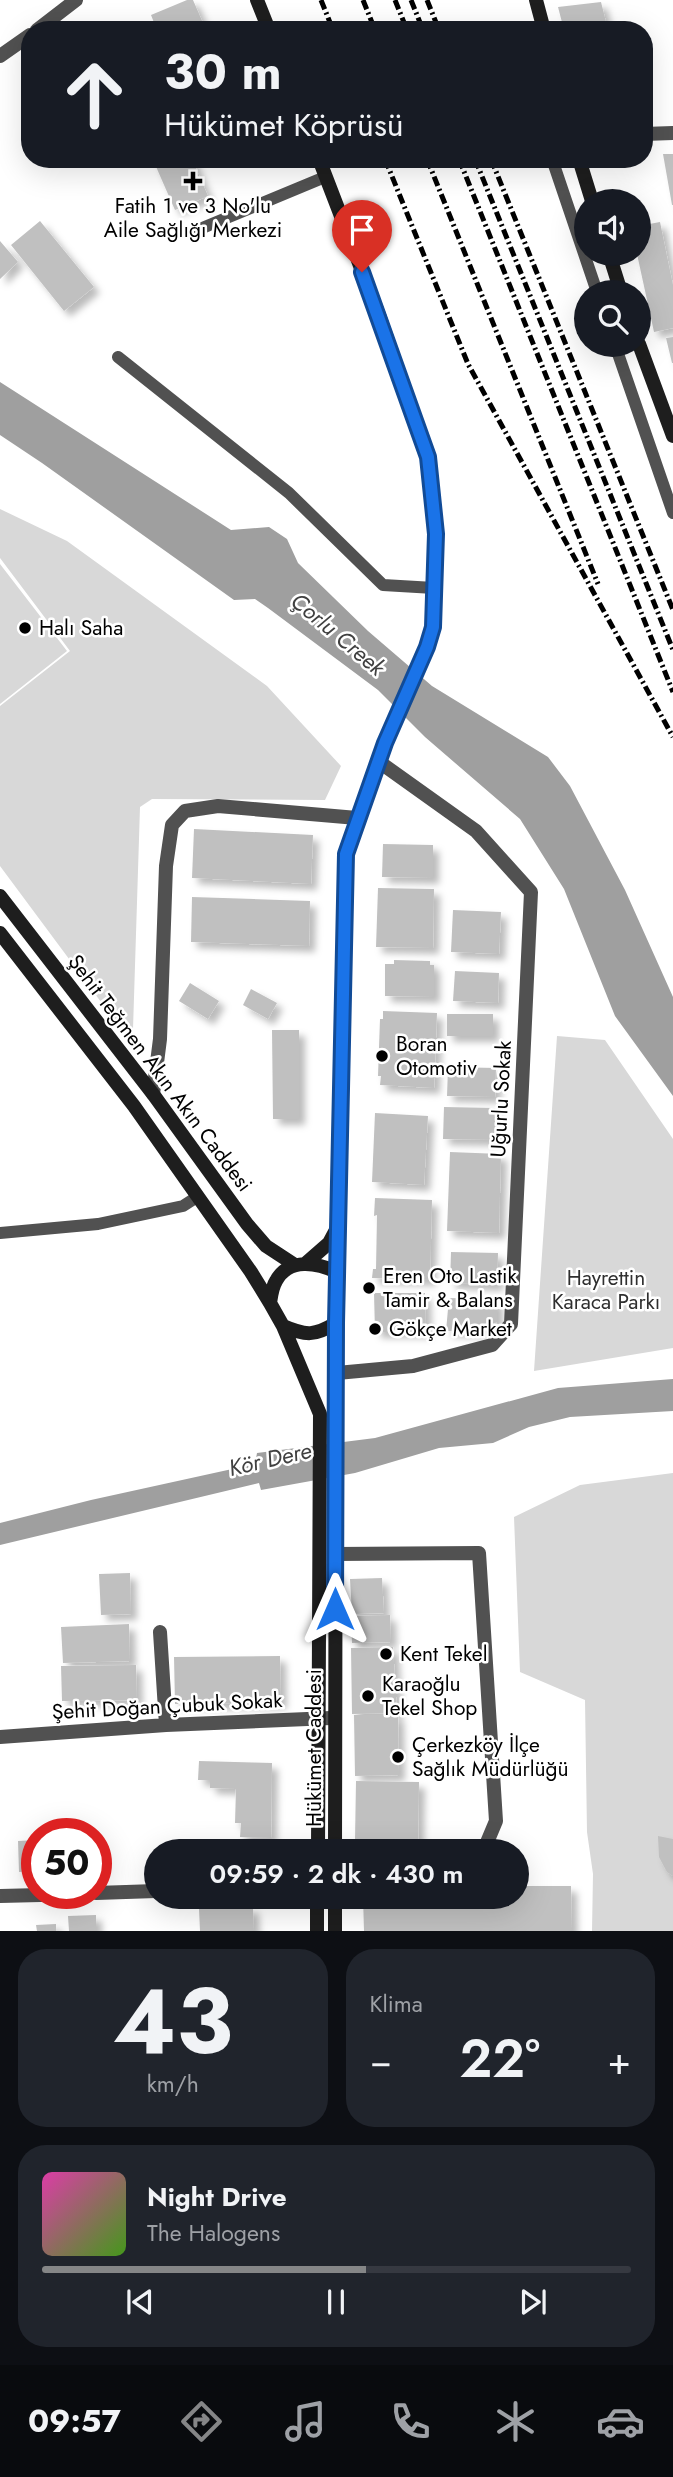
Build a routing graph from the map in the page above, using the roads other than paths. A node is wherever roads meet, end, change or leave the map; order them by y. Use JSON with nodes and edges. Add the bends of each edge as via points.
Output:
{"nodes":[{"id":1,"x":76,"y":0,"type":"edge"},
{"id":2,"x":257,"y":0,"type":"edge"},
{"id":3,"x":536,"y":0,"type":"edge"},
{"id":4,"x":49,"y":21,"type":"edge"},
{"id":5,"x":265,"y":21,"type":"edge"},
{"id":6,"x":540,"y":21,"type":"edge"},
{"id":7,"x":21,"y":41,"type":"edge"},
{"id":8,"x":0,"y":56,"type":"edge"},
{"id":9,"x":673,"y":132,"type":"edge"},
{"id":10,"x":653,"y":133,"type":"edge"},
{"id":11,"x":322,"y":168,"type":"edge"},
{"id":12,"x":555,"y":168,"type":"edge"},
{"id":13,"x":582,"y":168,"type":"edge"},
{"id":14,"x":326,"y":177,"type":"junction"},
{"id":15,"x":589,"y":189,"type":"edge"},
{"id":16,"x":195,"y":231,"type":"dead end"},
{"id":17,"x":593,"y":280,"type":"edge"},
{"id":18,"x":118,"y":357,"type":"dead end"},
{"id":19,"x":619,"y":357,"type":"edge"},
{"id":20,"x":644,"y":357,"type":"edge"},
{"id":21,"x":673,"y":436,"type":"edge"},
{"id":22,"x":673,"y":513,"type":"edge"},
{"id":23,"x":435,"y":588,"type":"junction"},
{"id":24,"x":378,"y":761,"type":"junction"},
{"id":25,"x":358,"y":818,"type":"junction"},
{"id":26,"x":0,"y":896,"type":"edge"},
{"id":27,"x":0,"y":933,"type":"edge"},
{"id":28,"x":153,"y":1094,"type":"junction"},
{"id":29,"x":197,"y":1197,"type":"junction"},
{"id":30,"x":338,"y":1226,"type":"junction"},
{"id":31,"x":0,"y":1233,"type":"edge"},
{"id":32,"x":300,"y":1264,"type":"junction"},
{"id":33,"x":337,"y":1272,"type":"junction"},
{"id":34,"x":270,"y":1303,"type":"junction"},
{"id":35,"x":336,"y":1323,"type":"junction"},
{"id":36,"x":283,"y":1326,"type":"junction"},
{"id":37,"x":337,"y":1373,"type":"junction"},
{"id":38,"x":335,"y":1555,"type":"junction"},
{"id":39,"x":160,"y":1632,"type":"dead end"},
{"id":40,"x":318,"y":1718,"type":"junction"},
{"id":41,"x":336,"y":1719,"type":"junction"},
{"id":42,"x":166,"y":1725,"type":"junction"},
{"id":43,"x":0,"y":1737,"type":"edge"},
{"id":44,"x":317,"y":1828,"type":"junction"},
{"id":45,"x":317,"y":1839,"type":"edge"},
{"id":46,"x":320,"y":1839,"type":"edge"},
{"id":47,"x":335,"y":1839,"type":"edge"},
{"id":48,"x":488,"y":1839,"type":"edge"},
{"id":49,"x":144,"y":1891,"type":"edge"},
{"id":50,"x":112,"y":1892,"type":"edge"},
{"id":51,"x":21,"y":1895,"type":"edge"},
{"id":52,"x":0,"y":1896,"type":"edge"},
{"id":53,"x":317,"y":1909,"type":"edge"},
{"id":54,"x":335,"y":1909,"type":"edge"},
{"id":55,"x":317,"y":1931,"type":"edge"},
{"id":56,"x":335,"y":1931,"type":"edge"}],
"edges":[{"from":1,"to":4,"type":"street"},
{"from":2,"to":5,"type":"main road"},
{"from":3,"to":6,"type":"main road"},
{"from":7,"to":8,"type":"street"},
{"from":9,"to":10,"type":"street"},
{"from":11,"to":14,"type":"main road"},
{"from":12,"to":17,"type":"lane"},
{"from":13,"to":15,"type":"main road"},
{"from":14,"to":16,"type":"lane"},
{"from":14,"to":23,"type":"main road","via":[[428,457],[436,534]]},
{"from":18,"to":23,"type":"lane","via":[[289,493],[383,584]]},
{"from":19,"to":22,"type":"lane"},
{"from":20,"to":21,"type":"main road"},
{"from":23,"to":24,"type":"main road","via":[[427,647]]},
{"from":24,"to":25,"type":"main road"},
{"from":24,"to":37,"type":"street","name":"Uğurlu Sokak","via":[[476,831],[531,892],[511,1324],[492,1345],[413,1366]]},
{"from":25,"to":28,"type":"street","via":[[218,806],[185,811],[172,825]]},
{"from":25,"to":30,"type":"main road","via":[[346,854]]},
{"from":26,"to":28,"type":"main road","name":"Şehit Teğmen Akın Akın Caddesi"},
{"from":27,"to":29,"type":"main road","name":"Şehit Teğmen Akın Akın Caddesi","via":[[134,1106]]},
{"from":28,"to":32,"type":"main road","name":"Şehit Teğmen Akın Akın Caddesi","via":[[266,1246]]},
{"from":29,"to":31,"type":"lane","via":[[183,1206],[98,1224]]},
{"from":29,"to":34,"type":"main road","name":"Şehit Teğmen Akın Akın Caddesi"},
{"from":30,"to":32,"type":"main road","via":[[329,1243]]},
{"from":30,"to":33,"type":"main road"},
{"from":32,"to":33,"type":"main road","via":[[319,1264]]},
{"from":32,"to":34,"type":"main road","via":[[276,1281]]},
{"from":33,"to":35,"type":"main road"},
{"from":34,"to":36,"type":"main road"},
{"from":35,"to":36,"type":"main road","via":[[309,1334]]},
{"from":35,"to":37,"type":"main road"},
{"from":36,"to":40,"type":"main road","name":"Hükümet Caddesi","via":[[320,1414]]},
{"from":37,"to":38,"type":"main road","name":"Hükümet Caddesi"},
{"from":38,"to":41,"type":"main road","name":"Hükümet Caddesi"},
{"from":38,"to":48,"type":"street","via":[[479,1553],[496,1821]]},
{"from":39,"to":42,"type":"street"},
{"from":40,"to":41,"type":"street","name":"Şehit Doğan Çubuk Sokak"},
{"from":40,"to":42,"type":"street","name":"Şehit Doğan Çubuk Sokak"},
{"from":40,"to":44,"type":"main road","name":"Hükümet Caddesi"},
{"from":41,"to":47,"type":"main road","name":"Hükümet Caddesi"},
{"from":42,"to":43,"type":"street","name":"Şehit Doğan Çubuk Sokak"},
{"from":44,"to":45,"type":"main road","name":"Hükümet Caddesi"},
{"from":44,"to":46,"type":"main road"},
{"from":49,"to":50,"type":"street"},
{"from":51,"to":52,"type":"street"},
{"from":53,"to":55,"type":"main road"},
{"from":54,"to":56,"type":"main road"}]}
